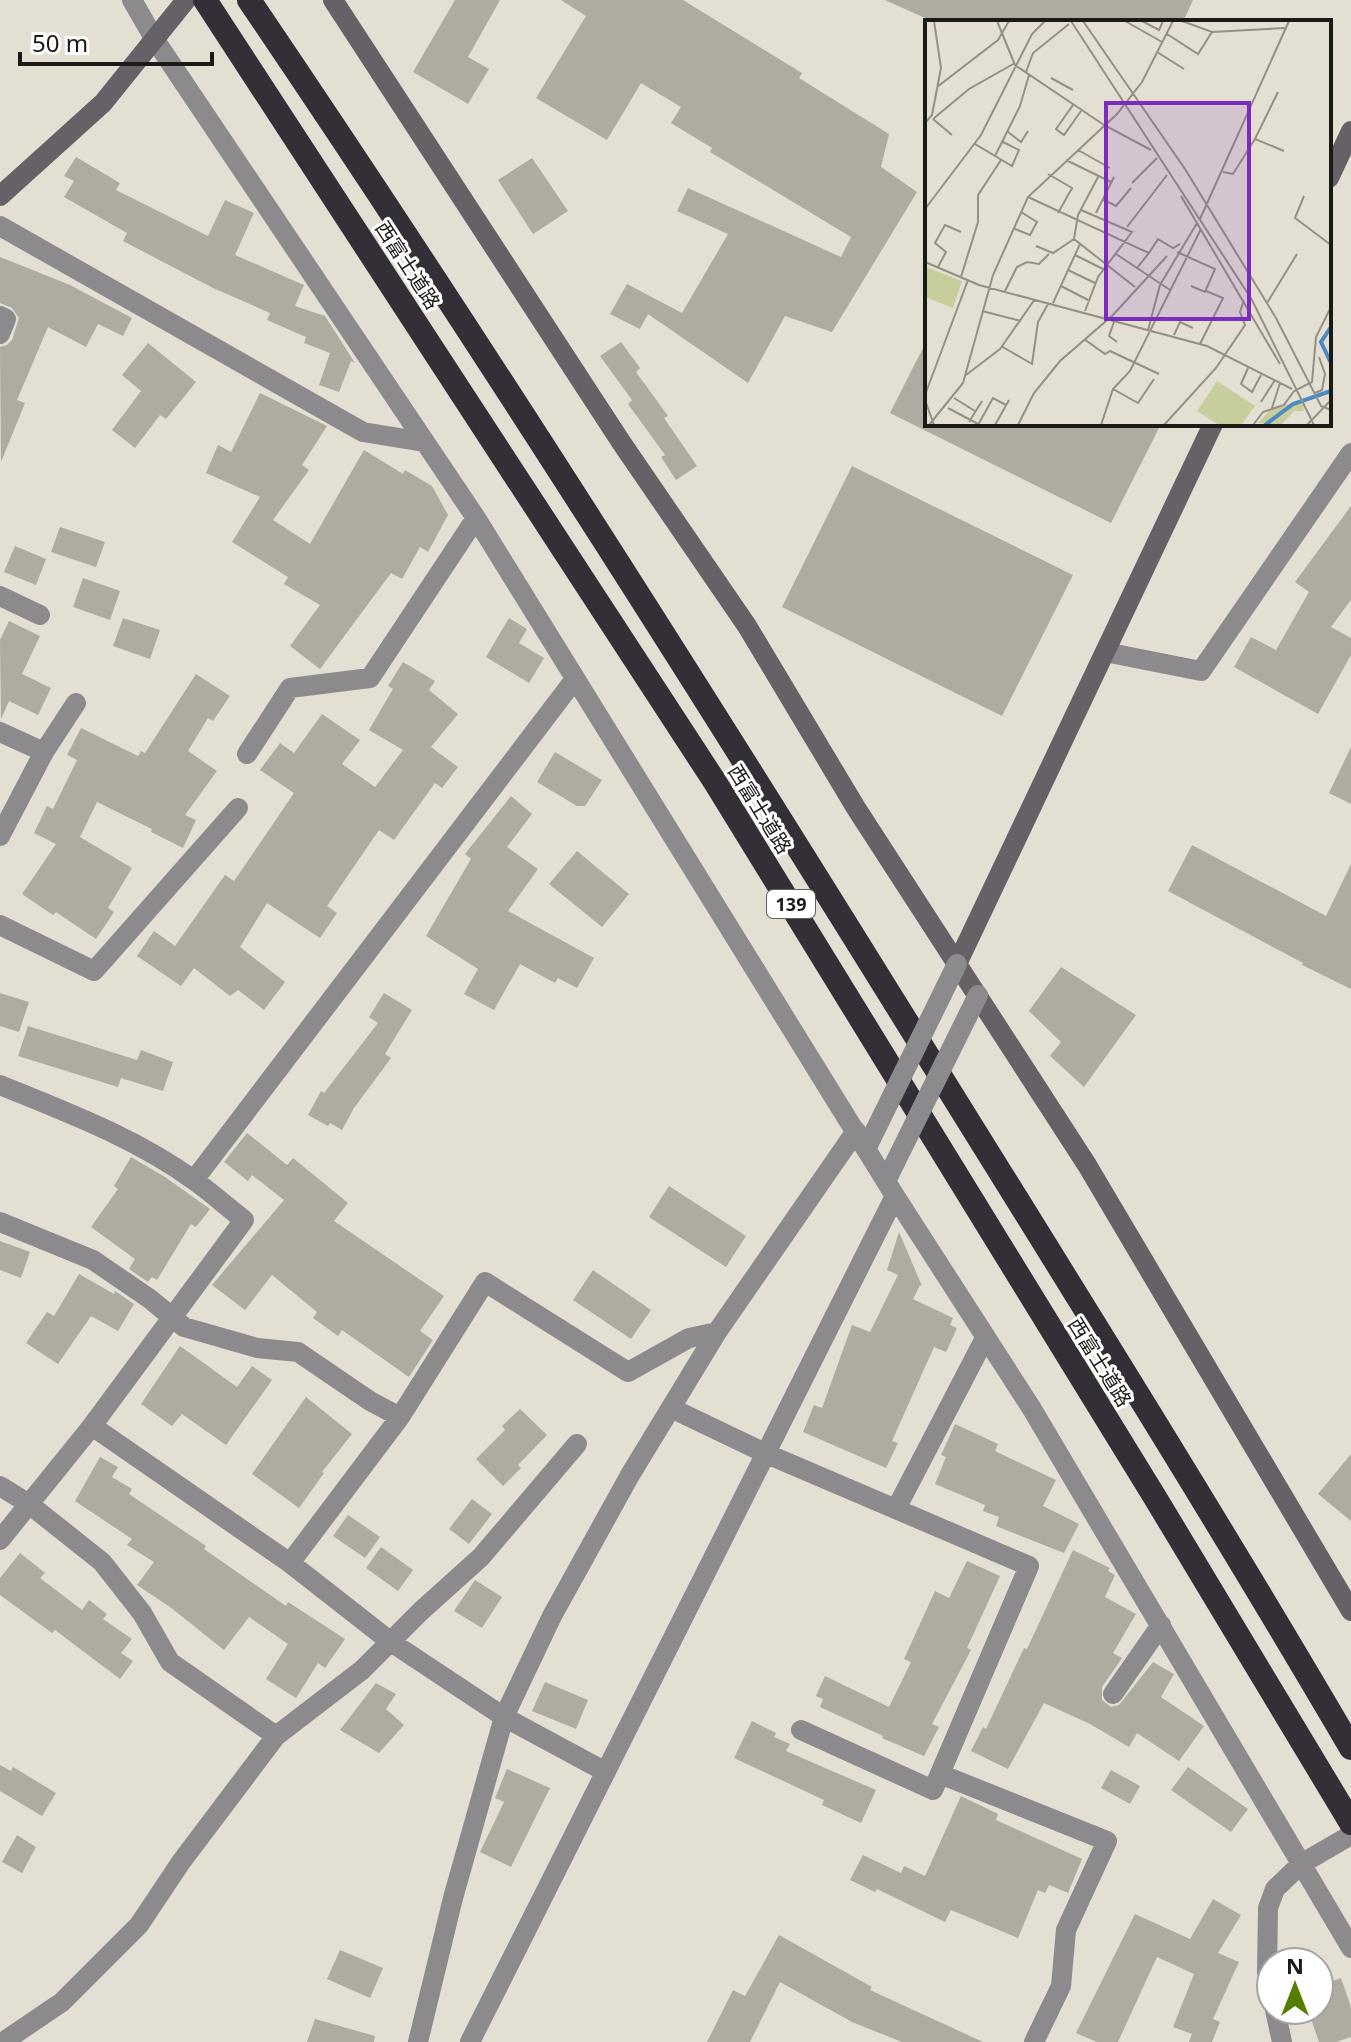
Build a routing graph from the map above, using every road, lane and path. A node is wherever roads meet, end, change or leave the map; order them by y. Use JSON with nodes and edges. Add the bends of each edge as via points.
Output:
{"nodes":[{"id":1,"x":132,"y":0,"type":"edge"},
{"id":2,"x":186,"y":0,"type":"edge"},
{"id":3,"x":205,"y":0,"type":"edge"},
{"id":4,"x":249,"y":0,"type":"edge"},
{"id":5,"x":333,"y":0,"type":"edge"},
{"id":6,"x":160,"y":33,"type":"junction"},
{"id":7,"x":1351,"y":131,"type":"edge"},
{"id":8,"x":1331,"y":174,"type":"edge"},
{"id":9,"x":0,"y":196,"type":"edge"},
{"id":10,"x":0,"y":226,"type":"edge"},
{"id":11,"x":0,"y":316,"type":"edge"},
{"id":12,"x":0,"y":334,"type":"edge"},
{"id":13,"x":1212,"y":426,"type":"edge"},
{"id":14,"x":424,"y":442,"type":"junction"},
{"id":15,"x":1351,"y":453,"type":"edge"},
{"id":16,"x":476,"y":518,"type":"junction"},
{"id":17,"x":0,"y":596,"type":"edge"},
{"id":18,"x":40,"y":615,"type":"dead end"},
{"id":19,"x":1105,"y":652,"type":"junction"},
{"id":20,"x":575,"y":679,"type":"junction"},
{"id":21,"x":76,"y":703,"type":"dead end"},
{"id":22,"x":0,"y":732,"type":"edge"},
{"id":23,"x":44,"y":752,"type":"junction"},
{"id":24,"x":247,"y":754,"type":"dead end"},
{"id":25,"x":238,"y":808,"type":"dead end"},
{"id":26,"x":0,"y":836,"type":"edge"},
{"id":27,"x":0,"y":925,"type":"edge"},
{"id":28,"x":957,"y":964,"type":"junction"},
{"id":29,"x":978,"y":995,"type":"junction"},
{"id":30,"x":0,"y":1085,"type":"edge"},
{"id":31,"x":856,"y":1131,"type":"junction"},
{"id":32,"x":866,"y":1149,"type":"junction"},
{"id":33,"x":194,"y":1180,"type":"junction"},
{"id":34,"x":891,"y":1188,"type":"junction"},
{"id":35,"x":0,"y":1222,"type":"edge"},
{"id":36,"x":172,"y":1317,"type":"junction"},
{"id":37,"x":717,"y":1332,"type":"junction"},
{"id":38,"x":985,"y":1338,"type":"junction"},
{"id":39,"x":671,"y":1408,"type":"junction"},
{"id":40,"x":400,"y":1417,"type":"junction"},
{"id":41,"x":92,"y":1426,"type":"junction"},
{"id":42,"x":577,"y":1444,"type":"dead end"},
{"id":43,"x":767,"y":1454,"type":"junction"},
{"id":44,"x":0,"y":1486,"type":"edge"},
{"id":45,"x":29,"y":1504,"type":"junction"},
{"id":46,"x":896,"y":1509,"type":"junction"},
{"id":47,"x":0,"y":1540,"type":"edge"},
{"id":48,"x":290,"y":1563,"type":"junction"},
{"id":49,"x":1351,"y":1611,"type":"edge"},
{"id":50,"x":1161,"y":1625,"type":"junction"},
{"id":51,"x":391,"y":1642,"type":"junction"},
{"id":52,"x":1113,"y":1694,"type":"dead end"},
{"id":53,"x":504,"y":1717,"type":"junction"},
{"id":54,"x":801,"y":1730,"type":"dead end"},
{"id":55,"x":276,"y":1736,"type":"junction"},
{"id":56,"x":1351,"y":1748,"type":"edge"},
{"id":57,"x":606,"y":1772,"type":"junction"},
{"id":58,"x":940,"y":1774,"type":"junction"},
{"id":59,"x":1351,"y":1823,"type":"edge"},
{"id":60,"x":1351,"y":1835,"type":"edge"},
{"id":61,"x":1308,"y":1859,"type":"junction"},
{"id":62,"x":1267,"y":1946,"type":"edge"},
{"id":63,"x":1351,"y":1948,"type":"edge"},
{"id":64,"x":3,"y":2042,"type":"edge"},
{"id":65,"x":418,"y":2042,"type":"edge"},
{"id":66,"x":470,"y":2042,"type":"edge"},
{"id":67,"x":1034,"y":2042,"type":"edge"}],
"edges":[{"from":1,"to":6,"type":"street"},
{"from":2,"to":6,"type":"street"},
{"from":3,"to":59,"type":"highway","name":"西富士道路","number":"139","via":[[731,808]]},
{"from":4,"to":56,"type":"highway","name":"西富士道路","number":"139","via":[[701,691]]},
{"from":5,"to":28,"type":"street","via":[[747,626]]},
{"from":6,"to":9,"type":"street","via":[[103,103]]},
{"from":6,"to":14,"type":"street"},
{"from":7,"to":8,"type":"street"},
{"from":10,"to":14,"type":"street","via":[[363,432]]},
{"from":11,"to":12,"type":"street","via":[[6,319]]},
{"from":13,"to":19,"type":"street"},
{"from":14,"to":16,"type":"street"},
{"from":15,"to":19,"type":"street","via":[[1201,671]]},
{"from":16,"to":20,"type":"street"},
{"from":16,"to":24,"type":"street","via":[[370,678],[290,688]]},
{"from":17,"to":18,"type":"street"},
{"from":19,"to":28,"type":"street"},
{"from":20,"to":31,"type":"street"},
{"from":20,"to":33,"type":"street"},
{"from":21,"to":23,"type":"street"},
{"from":22,"to":23,"type":"street"},
{"from":23,"to":26,"type":"street"},
{"from":25,"to":27,"type":"street","via":[[94,971]]},
{"from":28,"to":29,"type":"street"},
{"from":28,"to":32,"type":"street","bridge":true},
{"from":29,"to":34,"type":"street","bridge":true},
{"from":29,"to":49,"type":"street","via":[[1087,1165]]},
{"from":30,"to":33,"type":"street","via":[[83,1119]]},
{"from":31,"to":32,"type":"street"},
{"from":31,"to":37,"type":"street"},
{"from":32,"to":34,"type":"street"},
{"from":33,"to":36,"type":"street","via":[[244,1220]]},
{"from":34,"to":38,"type":"street"},
{"from":34,"to":43,"type":"street"},
{"from":35,"to":36,"type":"street","via":[[93,1260]]},
{"from":36,"to":40,"type":"street","via":[[184,1327],[257,1348],[298,1352]]},
{"from":36,"to":41,"type":"street"},
{"from":37,"to":39,"type":"street"},
{"from":37,"to":40,"type":"street","via":[[689,1338],[628,1372],[485,1282]]},
{"from":38,"to":46,"type":"street"},
{"from":38,"to":50,"type":"street"},
{"from":39,"to":43,"type":"street"},
{"from":39,"to":53,"type":"street","via":[[552,1616]]},
{"from":40,"to":48,"type":"street"},
{"from":41,"to":45,"type":"street"},
{"from":41,"to":48,"type":"street"},
{"from":42,"to":51,"type":"street","via":[[481,1557]]},
{"from":43,"to":46,"type":"street"},
{"from":43,"to":57,"type":"street"},
{"from":44,"to":45,"type":"street"},
{"from":45,"to":47,"type":"street"},
{"from":45,"to":55,"type":"street","via":[[102,1562],[142,1613],[170,1662]]},
{"from":46,"to":58,"type":"street","via":[[1029,1566]]},
{"from":48,"to":51,"type":"street"},
{"from":50,"to":52,"type":"street"},
{"from":50,"to":61,"type":"street"},
{"from":51,"to":53,"type":"street"},
{"from":51,"to":55,"type":"street"},
{"from":53,"to":57,"type":"street"},
{"from":53,"to":65,"type":"street"},
{"from":54,"to":58,"type":"street","via":[[933,1790]]},
{"from":55,"to":64,"type":"street","via":[[139,1925],[62,2002]]},
{"from":57,"to":66,"type":"street"},
{"from":58,"to":67,"type":"street","via":[[1107,1841],[1066,1930],[1061,1986]]},
{"from":60,"to":61,"type":"street"},
{"from":61,"to":62,"type":"street","via":[[1275,1889],[1268,1908]]},
{"from":61,"to":63,"type":"street"}]}
